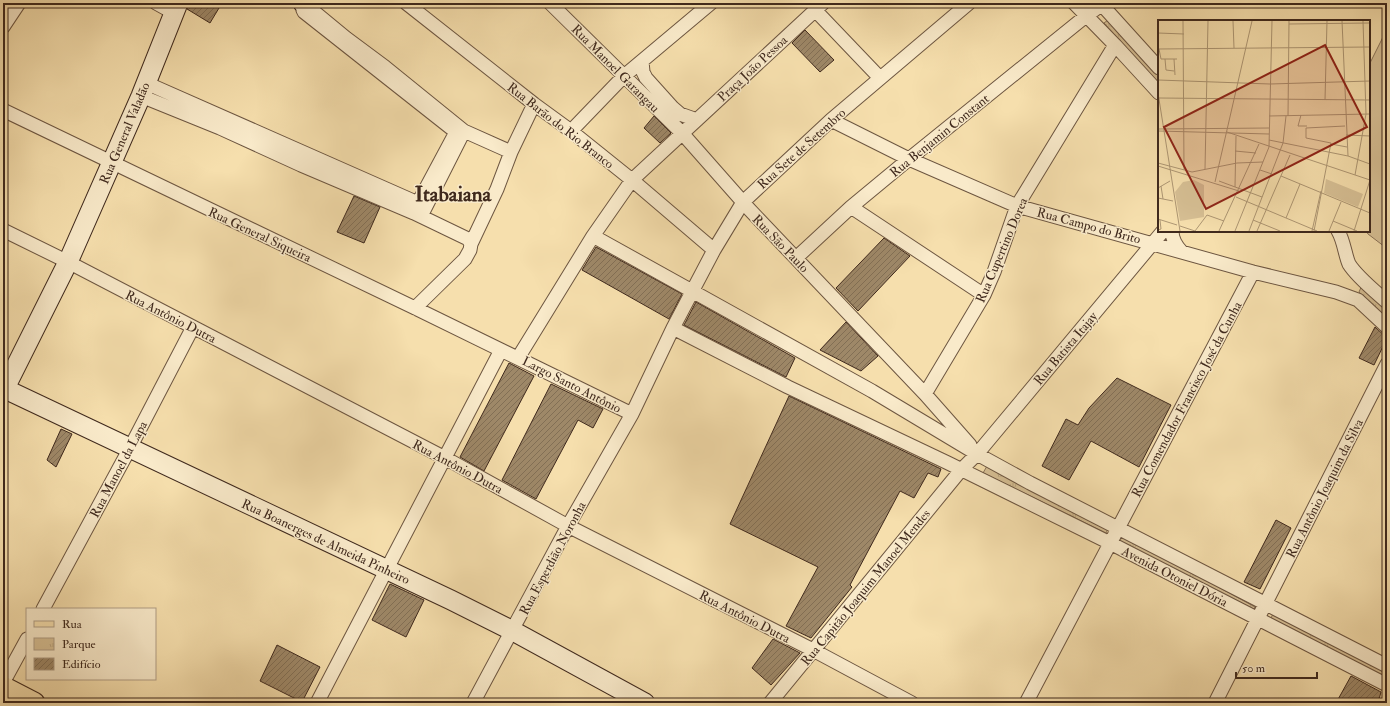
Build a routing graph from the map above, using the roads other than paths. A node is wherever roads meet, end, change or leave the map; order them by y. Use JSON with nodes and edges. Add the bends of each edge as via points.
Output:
{"nodes":[{"id":1,"x":19,"y":3,"type":"edge"},
{"id":2,"x":156,"y":3,"type":"edge"},
{"id":3,"x":406,"y":3,"type":"edge"},
{"id":4,"x":550,"y":3,"type":"edge"},
{"id":5,"x":711,"y":3,"type":"edge"},
{"id":6,"x":969,"y":3,"type":"edge"},
{"id":7,"x":1074,"y":3,"type":"edge"},
{"id":8,"x":1103,"y":4,"type":"edge"},
{"id":9,"x":305,"y":6,"type":"edge"},
{"id":10,"x":819,"y":7,"type":"edge"},
{"id":11,"x":176,"y":8,"type":"edge"},
{"id":12,"x":1086,"y":16,"type":"junction"},
{"id":13,"x":3,"y":26,"type":"edge"},
{"id":14,"x":1115,"y":45,"type":"junction"},
{"id":15,"x":642,"y":61,"type":"junction"},
{"id":16,"x":1158,"y":67,"type":"edge"},
{"id":17,"x":624,"y":76,"type":"junction"},
{"id":18,"x":880,"y":78,"type":"junction"},
{"id":19,"x":144,"y":90,"type":"junction"},
{"id":20,"x":1158,"y":92,"type":"edge"},
{"id":21,"x":534,"y":104,"type":"junction"},
{"id":22,"x":3,"y":110,"type":"edge"},
{"id":23,"x":697,"y":120,"type":"junction"},
{"id":24,"x":831,"y":120,"type":"junction"},
{"id":25,"x":571,"y":131,"type":"junction"},
{"id":26,"x":460,"y":132,"type":"junction"},
{"id":27,"x":682,"y":133,"type":"junction"},
{"id":28,"x":511,"y":152,"type":"junction"},
{"id":29,"x":909,"y":158,"type":"junction"},
{"id":30,"x":112,"y":164,"type":"junction"},
{"id":31,"x":632,"y":180,"type":"junction"},
{"id":32,"x":743,"y":202,"type":"junction"},
{"id":33,"x":1017,"y":206,"type":"junction"},
{"id":34,"x":851,"y":207,"type":"junction"},
{"id":35,"x":418,"y":210,"type":"junction"},
{"id":36,"x":3,"y":230,"type":"edge"},
{"id":37,"x":1162,"y":232,"type":"edge"},
{"id":38,"x":1172,"y":232,"type":"edge"},
{"id":39,"x":1338,"y":232,"type":"edge"},
{"id":40,"x":593,"y":236,"type":"junction"},
{"id":41,"x":469,"y":242,"type":"junction"},
{"id":42,"x":1153,"y":242,"type":"junction"},
{"id":43,"x":714,"y":250,"type":"junction"},
{"id":44,"x":1182,"y":252,"type":"junction"},
{"id":45,"x":796,"y":258,"type":"junction"},
{"id":46,"x":68,"y":262,"type":"junction"},
{"id":47,"x":1253,"y":272,"type":"junction"},
{"id":48,"x":693,"y":291,"type":"junction"},
{"id":49,"x":984,"y":295,"type":"junction"},
{"id":50,"x":1387,"y":302,"type":"edge"},
{"id":51,"x":415,"y":308,"type":"junction"},
{"id":52,"x":192,"y":327,"type":"junction"},
{"id":53,"x":1387,"y":327,"type":"edge"},
{"id":54,"x":673,"y":328,"type":"junction"},
{"id":55,"x":501,"y":350,"type":"junction"},
{"id":56,"x":518,"y":358,"type":"junction"},
{"id":57,"x":1387,"y":364,"type":"edge"},
{"id":58,"x":3,"y":390,"type":"edge"},
{"id":59,"x":924,"y":394,"type":"junction"},
{"id":60,"x":632,"y":414,"type":"junction"},
{"id":61,"x":130,"y":448,"type":"junction"},
{"id":62,"x":978,"y":454,"type":"junction"},
{"id":63,"x":445,"y":458,"type":"junction"},
{"id":64,"x":961,"y":470,"type":"junction"},
{"id":65,"x":568,"y":526,"type":"junction"},
{"id":66,"x":1118,"y":527,"type":"junction"},
{"id":67,"x":1110,"y":543,"type":"junction"},
{"id":68,"x":386,"y":569,"type":"junction"},
{"id":69,"x":44,"y":608,"type":"edge"},
{"id":70,"x":1262,"y":612,"type":"junction"},
{"id":71,"x":513,"y":631,"type":"junction"},
{"id":72,"x":26,"y":641,"type":"edge"},
{"id":73,"x":813,"y":650,"type":"junction"},
{"id":74,"x":1387,"y":666,"type":"edge"},
{"id":75,"x":3,"y":683,"type":"edge"},
{"id":76,"x":1387,"y":685,"type":"edge"},
{"id":77,"x":3,"y":687,"type":"edge"},
{"id":78,"x":34,"y":703,"type":"edge"},
{"id":79,"x":317,"y":703,"type":"edge"},
{"id":80,"x":473,"y":703,"type":"edge"},
{"id":81,"x":645,"y":703,"type":"edge"},
{"id":82,"x":770,"y":703,"type":"edge"},
{"id":83,"x":912,"y":703,"type":"edge"},
{"id":84,"x":1026,"y":703,"type":"edge"},
{"id":85,"x":1215,"y":703,"type":"edge"}],
"edges":[{"from":1,"to":13,"type":"street"},
{"from":2,"to":11,"type":"street"},
{"from":3,"to":21,"type":"street","name":"Rua Barão do Rio Branco"},
{"from":4,"to":17,"type":"street","name":"Rua Manoel Garangau"},
{"from":5,"to":15,"type":"street"},
{"from":6,"to":18,"type":"street","name":"Rua Sete de Setembro"},
{"from":7,"to":12,"type":"street"},
{"from":8,"to":12,"type":"street","name":"Rua Benjamin Constant"},
{"from":8,"to":16,"type":"street"},
{"from":9,"to":26,"type":"street","via":[[344,40],[385,67],[402,85]]},
{"from":10,"to":18,"type":"street"},
{"from":10,"to":23,"type":"street","name":"Praça João Pessoa"},
{"from":11,"to":19,"type":"street","name":"Rua General Valadão"},
{"from":12,"to":14,"type":"street"},
{"from":12,"to":29,"type":"street","name":"Rua Benjamin Constant"},
{"from":14,"to":20,"type":"street"},
{"from":14,"to":33,"type":"street","name":"Rua Cupertino Dorea"},
{"from":15,"to":17,"type":"street"},
{"from":15,"to":23,"type":"street","via":[[646,78],[680,114]]},
{"from":17,"to":25,"type":"street"},
{"from":17,"to":27,"type":"street","name":"Rua Manoel Garangau"},
{"from":18,"to":24,"type":"street","name":"Rua Sete de Setembro"},
{"from":19,"to":30,"type":"street","name":"Rua General Valadão"},
{"from":19,"to":35,"type":"street"},
{"from":21,"to":25,"type":"street","name":"Rua Barão do Rio Branco"},
{"from":21,"to":28,"type":"street"},
{"from":22,"to":30,"type":"street","name":"Rua General Siqueira"},
{"from":23,"to":27,"type":"street","name":"Praça João Pessoa"},
{"from":24,"to":29,"type":"street","name":"Rua Campo do Brito"},
{"from":24,"to":32,"type":"street","name":"Rua Sete de Setembro"},
{"from":25,"to":31,"type":"street","name":"Rua Barão do Rio Branco"},
{"from":26,"to":28,"type":"street"},
{"from":26,"to":35,"type":"street"},
{"from":27,"to":31,"type":"street","name":"Praça João Pessoa"},
{"from":27,"to":32,"type":"street","name":"Rua São Paulo"},
{"from":28,"to":41,"type":"street","via":[[497,189]]},
{"from":29,"to":33,"type":"street","name":"Rua Campo do Brito"},
{"from":29,"to":34,"type":"street","name":"Rua Benjamin Constant"},
{"from":30,"to":46,"type":"street","name":"Rua General Valadão"},
{"from":30,"to":51,"type":"street","name":"Rua General Siqueira"},
{"from":31,"to":40,"type":"street","name":"Largo Santo Antônio"},
{"from":31,"to":43,"type":"street","name":"Rua Barão do Rio Branco"},
{"from":32,"to":43,"type":"street","name":"Rua Sete de Setembro"},
{"from":32,"to":45,"type":"street","name":"Rua São Paulo"},
{"from":33,"to":42,"type":"street","name":"Rua Campo do Brito"},
{"from":33,"to":49,"type":"street","name":"Rua Cupertino Dorea"},
{"from":34,"to":45,"type":"street","name":"Rua Benjamin Constant"},
{"from":34,"to":49,"type":"street"},
{"from":35,"to":41,"type":"street"},
{"from":36,"to":46,"type":"street","name":"Rua Antônio Dutra"},
{"from":37,"to":42,"type":"street","name":"Rua Batista Itajay"},
{"from":38,"to":44,"type":"street","via":[[1176,246]]},
{"from":39,"to":50,"type":"street","via":[[1349,264],[1371,289]]},
{"from":40,"to":48,"type":"street","name":"Avenida Otoniel Dória"},
{"from":40,"to":56,"type":"street","name":"Largo Santo Antônio"},
{"from":41,"to":51,"type":"street","via":[[470,250],[459,266]]},
{"from":42,"to":44,"type":"street","name":"Rua Campo do Brito"},
{"from":42,"to":62,"type":"street","name":"Rua Batista Itajay"},
{"from":43,"to":48,"type":"street","name":"Rua Sete de Setembro"},
{"from":44,"to":47,"type":"street","name":"Rua Campo do Brito"},
{"from":45,"to":59,"type":"street","name":"Rua São Paulo"},
{"from":46,"to":52,"type":"street","name":"Rua Antônio Dutra"},
{"from":46,"to":58,"type":"street","name":"Rua General Valadão"},
{"from":47,"to":53,"type":"street","name":"Rua Campo do Brito","via":[[1336,292],[1358,300]]},
{"from":47,"to":66,"type":"street","name":"Rua Comendador Francisco José da Cunha"},
{"from":48,"to":54,"type":"street","name":"Rua Sete de Setembro"},
{"from":48,"to":62,"type":"street","name":"Avenida Otoniel Dória","via":[[872,391]]},
{"from":49,"to":59,"type":"street","name":"Rua Cupertino Dorea"},
{"from":51,"to":55,"type":"street","name":"Rua General Siqueira"},
{"from":52,"to":61,"type":"street","name":"Rua Manoel da Lapa"},
{"from":52,"to":63,"type":"street","name":"Rua Antônio Dutra"},
{"from":54,"to":60,"type":"street","name":"Largo Santo Antônio"},
{"from":54,"to":64,"type":"street","name":"Avenida Otoniel Dória","via":[[788,387]]},
{"from":55,"to":56,"type":"street","name":"Rua General Siqueira"},
{"from":55,"to":63,"type":"street"},
{"from":56,"to":60,"type":"street","name":"Largo Santo Antônio"},
{"from":57,"to":70,"type":"street","name":"Rua Antônio Joaquim da Silva"},
{"from":58,"to":61,"type":"street","name":"Rua Boanerges de Almeida Pinheiro"},
{"from":59,"to":62,"type":"street","name":"Rua São Paulo"},
{"from":60,"to":65,"type":"street","name":"Rua Esperdião Noronha"},
{"from":61,"to":68,"type":"street","name":"Rua Boanerges de Almeida Pinheiro"},
{"from":61,"to":69,"type":"street","name":"Rua Manoel da Lapa"},
{"from":62,"to":64,"type":"street","name":"Rua Batista Itajay"},
{"from":62,"to":66,"type":"street","name":"Avenida Otoniel Dória"},
{"from":63,"to":65,"type":"street","name":"Rua Antônio Dutra"},
{"from":63,"to":68,"type":"street"},
{"from":64,"to":67,"type":"street","name":"Avenida Otoniel Dória"},
{"from":64,"to":73,"type":"street","name":"Rua Capitão Joaquim Manoel Mendes"},
{"from":65,"to":71,"type":"street","name":"Rua Esperdião Noronha"},
{"from":65,"to":73,"type":"street","name":"Rua Antônio Dutra"},
{"from":66,"to":67,"type":"street","name":"Rua Comendador Francisco José da Cunha"},
{"from":66,"to":70,"type":"street","name":"Avenida Otoniel Dória"},
{"from":67,"to":70,"type":"street","name":"Avenida Otoniel Dória"},
{"from":67,"to":84,"type":"street","name":"Rua Comendador Francisco José da Cunha"},
{"from":68,"to":71,"type":"street","name":"Rua Boanerges de Almeida Pinheiro"},
{"from":68,"to":79,"type":"street"},
{"from":70,"to":74,"type":"street","name":"Avenida Otoniel Dória"},
{"from":70,"to":76,"type":"street","name":"Avenida Otoniel Dória"},
{"from":70,"to":85,"type":"street","name":"Rua Antônio Joaquim da Silva"},
{"from":71,"to":80,"type":"street","name":"Rua Esperdião Noronha"},
{"from":71,"to":81,"type":"street","name":"Rua Boanerges de Almeida Pinheiro"},
{"from":72,"to":75,"type":"street"},
{"from":73,"to":82,"type":"street","name":"Rua Capitão Joaquim Manoel Mendes"},
{"from":73,"to":83,"type":"street","name":"Rua Antônio Dutra"},
{"from":77,"to":78,"type":"main road"}]}
